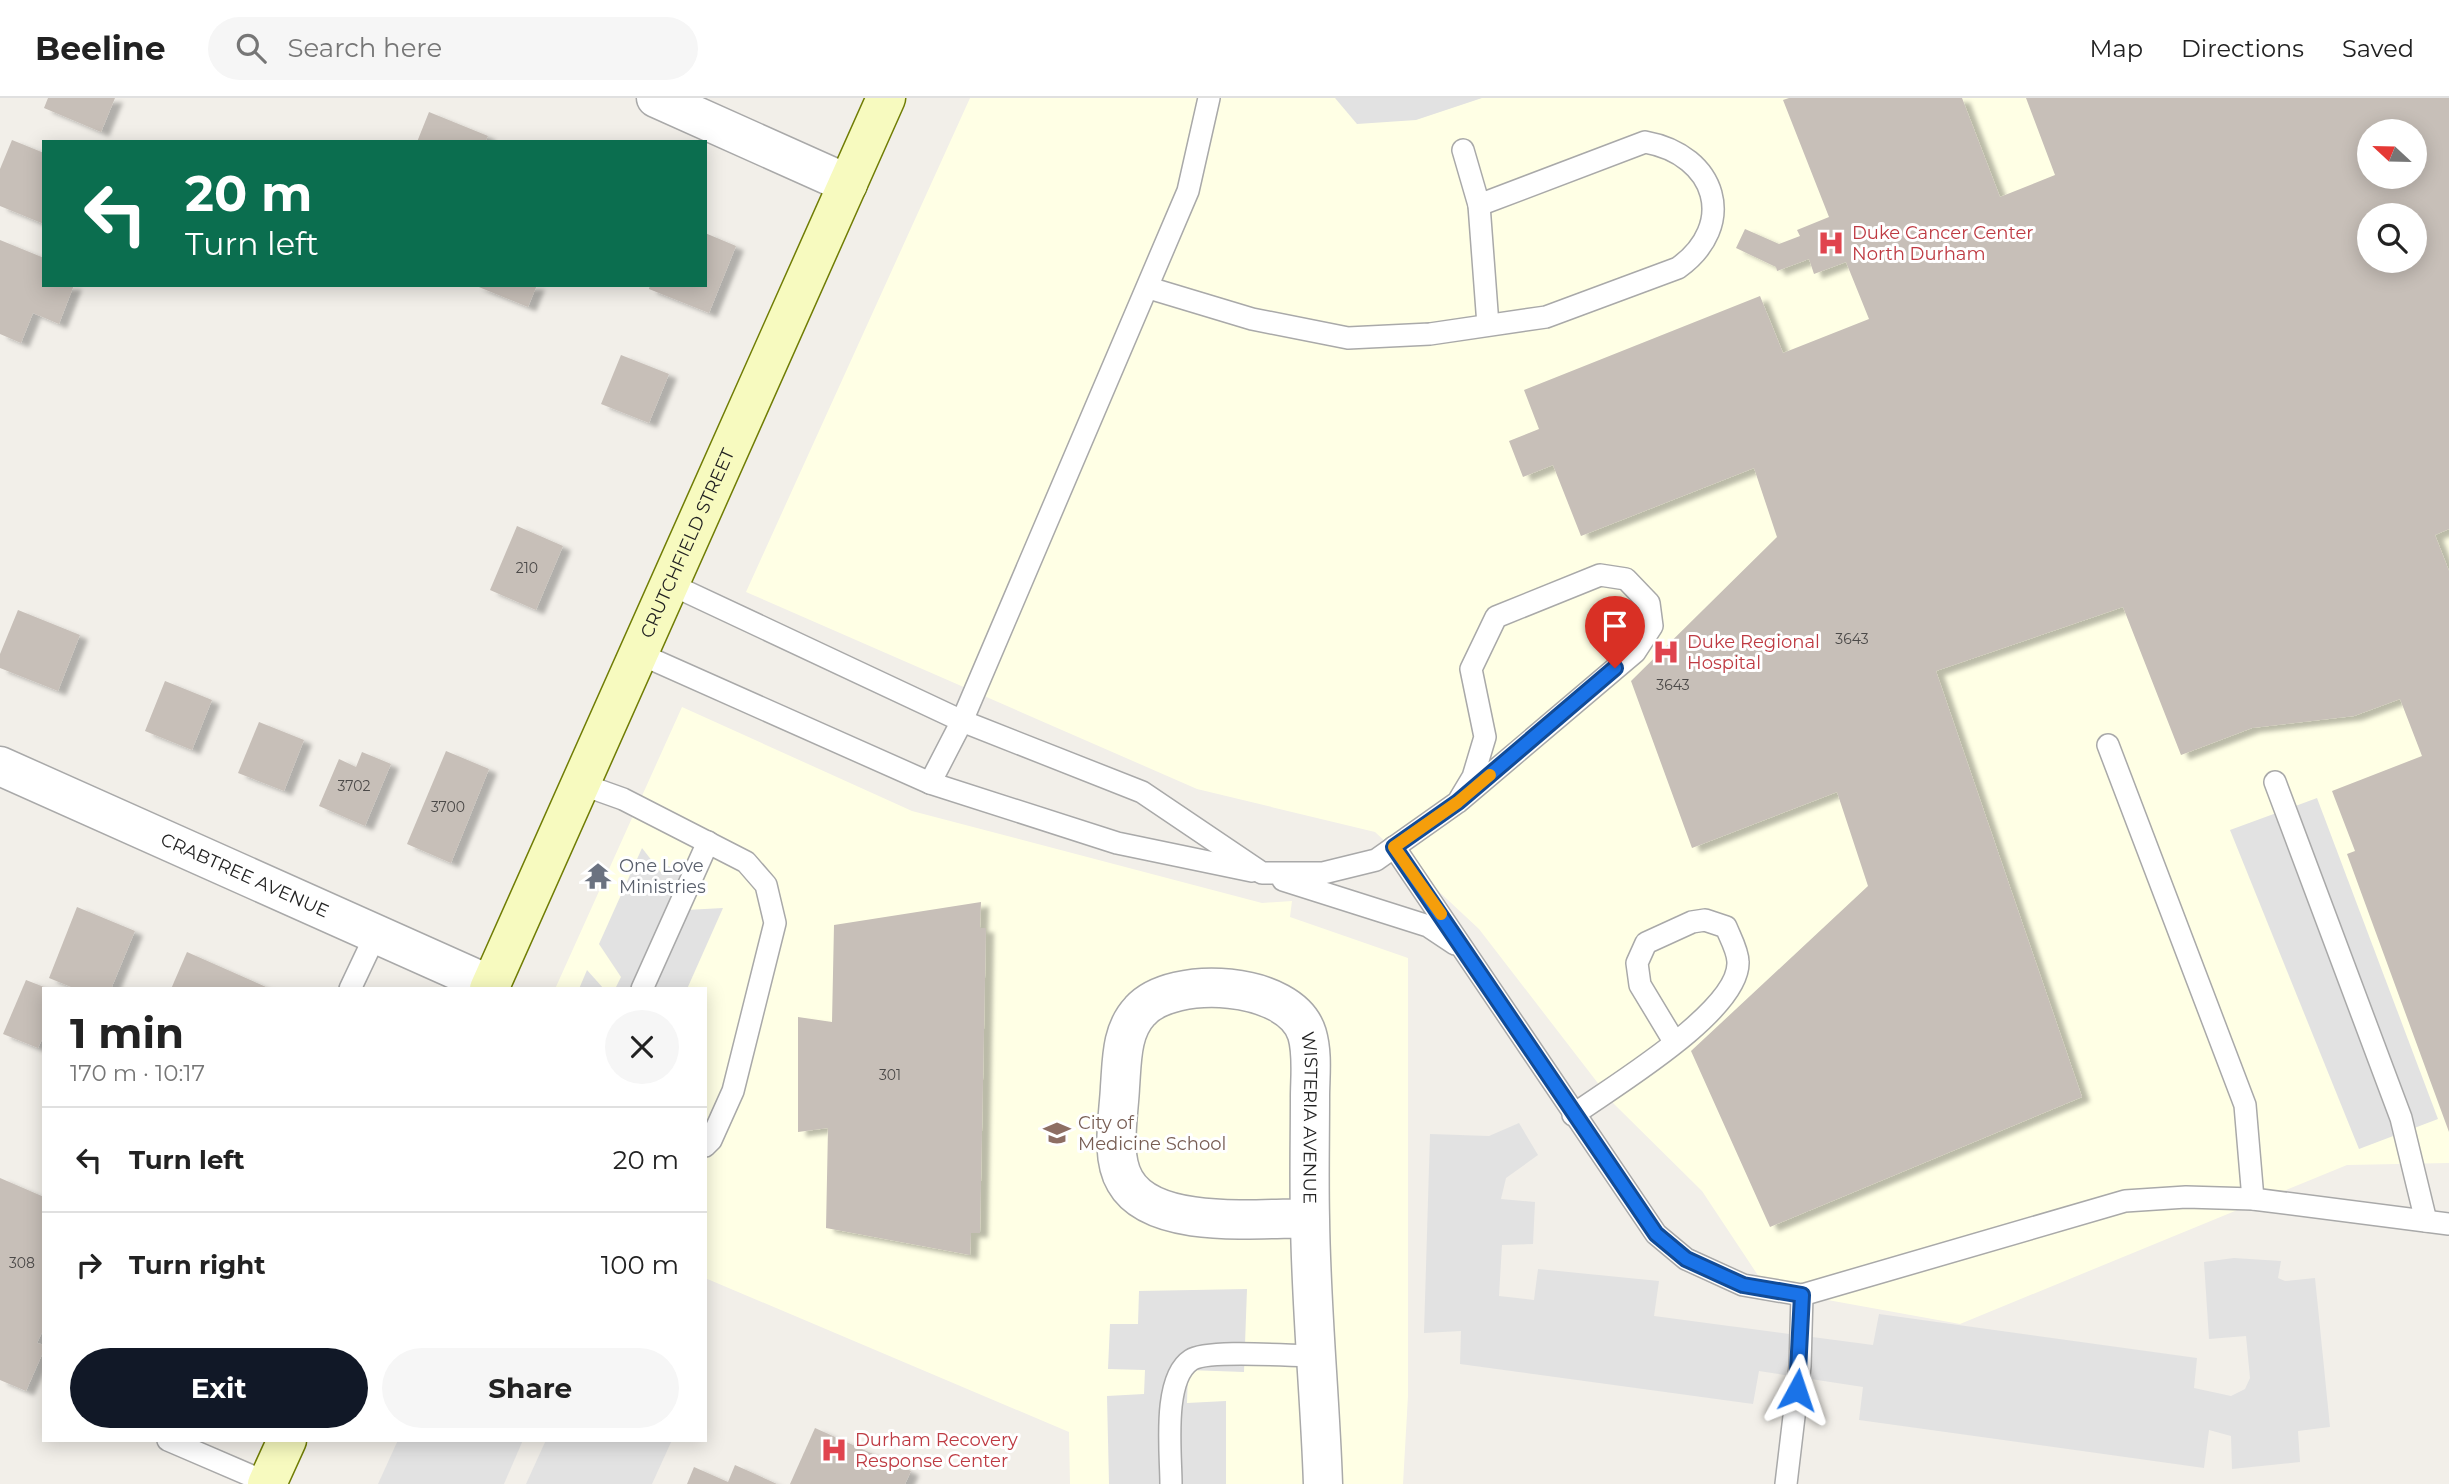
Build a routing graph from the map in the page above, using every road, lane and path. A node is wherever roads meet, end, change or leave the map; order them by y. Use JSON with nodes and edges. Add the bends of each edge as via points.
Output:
{"nodes":[{"id":1,"x":656,"y":98,"type":"edge"},
{"id":2,"x":886,"y":98,"type":"edge"},
{"id":3,"x":1209,"y":98,"type":"edge"},
{"id":4,"x":1463,"y":150,"type":"dead end"},
{"id":5,"x":848,"y":184,"type":"junction"},
{"id":6,"x":1479,"y":205,"type":"junction"},
{"id":7,"x":1149,"y":288,"type":"junction"},
{"id":8,"x":1488,"y":325,"type":"junction"},
{"id":9,"x":670,"y":584,"type":"junction"},
{"id":10,"x":640,"y":654,"type":"junction"},
{"id":11,"x":962,"y":721,"type":"junction"},
{"id":12,"x":2108,"y":745,"type":"dead end"},
{"id":13,"x":0,"y":766,"type":"edge"},
{"id":14,"x":2275,"y":782,"type":"dead end"},
{"id":15,"x":930,"y":783,"type":"junction"},
{"id":16,"x":581,"y":784,"type":"junction"},
{"id":17,"x":1458,"y":802,"type":"junction"},
{"id":18,"x":708,"y":842,"type":"junction"},
{"id":19,"x":1394,"y":847,"type":"junction"},
{"id":20,"x":1262,"y":873,"type":"junction"},
{"id":21,"x":376,"y":934,"type":"junction"},
{"id":22,"x":1467,"y":952,"type":"junction"},
{"id":23,"x":352,"y":987,"type":"edge"},
{"id":24,"x":489,"y":987,"type":"edge"},
{"id":25,"x":643,"y":987,"type":"edge"},
{"id":26,"x":1675,"y":1043,"type":"junction"},
{"id":27,"x":1573,"y":1115,"type":"junction"},
{"id":28,"x":707,"y":1144,"type":"edge"},
{"id":29,"x":2253,"y":1199,"type":"junction"},
{"id":30,"x":1310,"y":1218,"type":"junction"},
{"id":31,"x":2426,"y":1222,"type":"junction"},
{"id":32,"x":2449,"y":1224,"type":"edge"},
{"id":33,"x":1802,"y":1295,"type":"junction"},
{"id":34,"x":1315,"y":1356,"type":"junction"},
{"id":35,"x":173,"y":1442,"type":"edge"},
{"id":36,"x":286,"y":1442,"type":"edge"},
{"id":37,"x":268,"y":1484,"type":"edge"},
{"id":38,"x":1171,"y":1484,"type":"edge"},
{"id":39,"x":1323,"y":1484,"type":"edge"},
{"id":40,"x":1786,"y":1484,"type":"edge"}],
"edges":[{"from":1,"to":5,"type":"street"},
{"from":2,"to":5,"type":"street","name":"CRUTCHFIELD STREET"},
{"from":3,"to":7,"type":"lane","via":[[1188,191]]},
{"from":4,"to":6,"type":"lane"},
{"from":5,"to":9,"type":"street","name":"CRUTCHFIELD STREET"},
{"from":6,"to":8,"type":"lane"},
{"from":6,"to":8,"type":"lane","via":[[1645,142],[1685,155],[1711,187],[1713,204],[1703,241],[1678,268],[1546,317]]},
{"from":7,"to":8,"type":"lane","via":[[1252,319],[1348,338],[1430,334]]},
{"from":7,"to":11,"type":"lane"},
{"from":9,"to":10,"type":"street","name":"CRUTCHFIELD STREET"},
{"from":9,"to":11,"type":"lane"},
{"from":10,"to":15,"type":"lane"},
{"from":10,"to":16,"type":"street","name":"CRUTCHFIELD STREET"},
{"from":11,"to":15,"type":"lane"},
{"from":11,"to":20,"type":"lane","via":[[1142,792]]},
{"from":12,"to":29,"type":"lane","via":[[2245,1105]]},
{"from":13,"to":21,"type":"street","name":"CRABTREE AVENUE"},
{"from":14,"to":31,"type":"lane","via":[[2401,1118]]},
{"from":15,"to":20,"type":"lane","via":[[1117,843]]},
{"from":16,"to":18,"type":"lane","via":[[623,799]]},
{"from":16,"to":24,"type":"street","name":"CRUTCHFIELD STREET"},
{"from":17,"to":17,"type":"lane","via":[[1634,652],[1652,626],[1649,603],[1626,579],[1600,575],[1496,617],[1471,669],[1485,737],[1473,777]]},
{"from":17,"to":19,"type":"lane"},
{"from":18,"to":25,"type":"lane"},
{"from":18,"to":28,"type":"lane","via":[[747,862],[766,885],[775,923],[733,1091]]},
{"from":19,"to":20,"type":"lane","via":[[1376,860],[1323,873]]},
{"from":19,"to":22,"type":"lane"},
{"from":20,"to":22,"type":"lane","via":[[1428,926]]},
{"from":21,"to":23,"type":"lane"},
{"from":21,"to":24,"type":"street","name":"CRABTREE AVENUE"},
{"from":22,"to":27,"type":"lane"},
{"from":26,"to":26,"type":"lane","via":[[1719,1006],[1734,984],[1738,961],[1726,927],[1705,920],[1646,943],[1637,963],[1640,985]]},
{"from":26,"to":27,"type":"lane"},
{"from":27,"to":33,"type":"lane","via":[[1656,1234],[1686,1259],[1743,1285]]},
{"from":29,"to":31,"type":"lane"},
{"from":29,"to":33,"type":"lane","via":[[2125,1201]]},
{"from":30,"to":30,"type":"street","name":"WISTERIA AVENUE","via":[[1310,1055],[1304,1026],[1296,1015],[1273,998],[1217,988],[1171,995],[1140,1010],[1122,1056],[1118,1146],[1125,1181],[1138,1196],[1175,1214]]},
{"from":30,"to":34,"type":"street","name":"WISTERIA AVENUE"},
{"from":31,"to":32,"type":"lane"},
{"from":33,"to":40,"type":"lane","via":[[1800,1367]]},
{"from":34,"to":38,"type":"lane","via":[[1218,1354],[1192,1359],[1177,1376],[1171,1401]]},
{"from":34,"to":39,"type":"street","name":"WISTERIA AVENUE"},
{"from":35,"to":37,"type":"lane"},
{"from":36,"to":37,"type":"street"}]}
